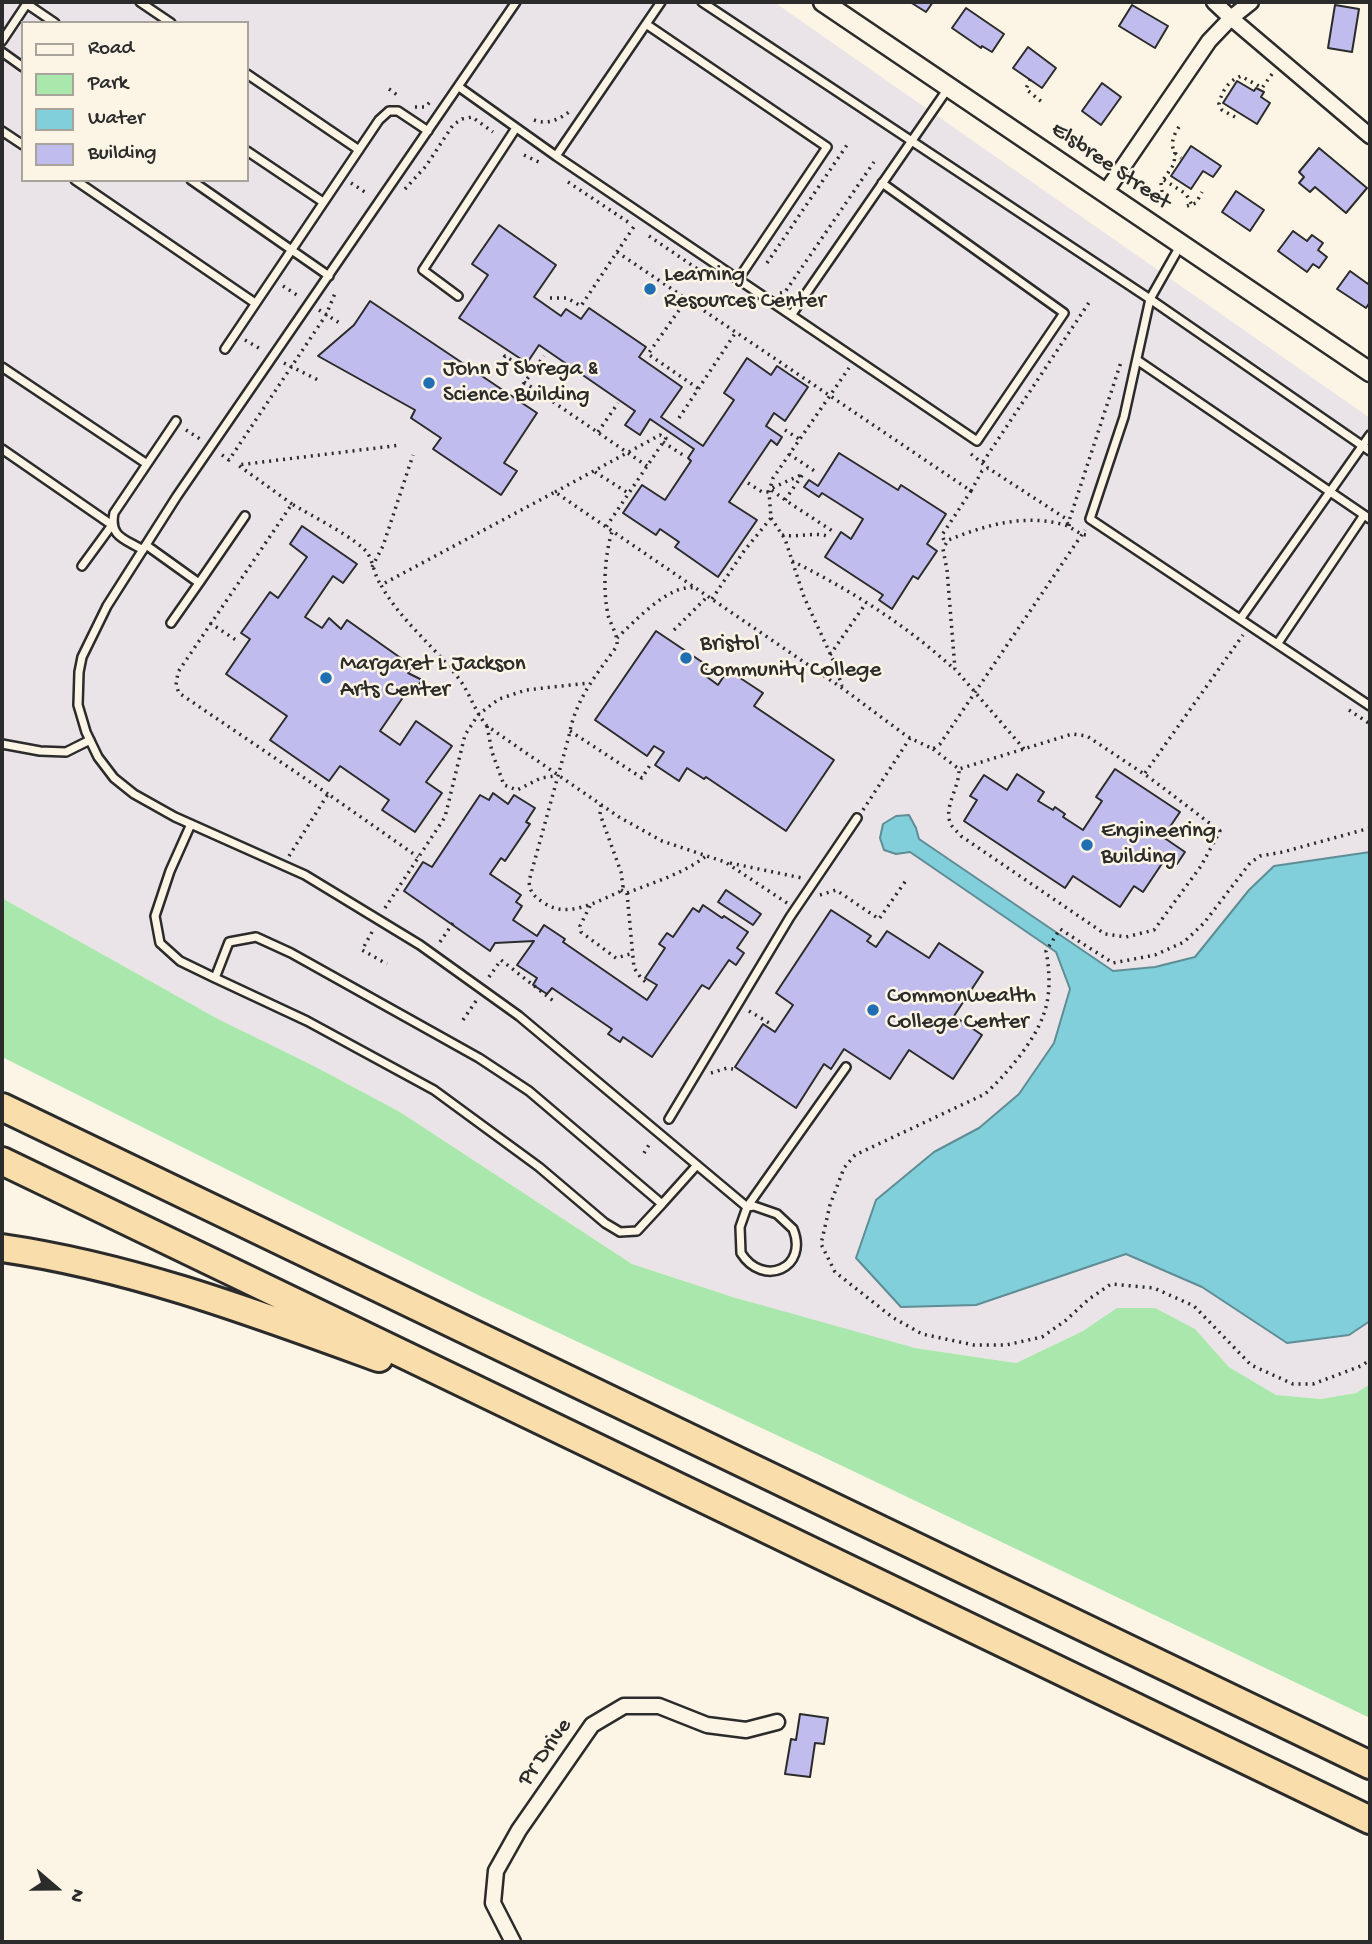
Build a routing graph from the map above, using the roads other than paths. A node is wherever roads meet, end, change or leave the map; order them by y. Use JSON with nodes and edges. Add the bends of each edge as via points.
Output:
{"nodes":[{"id":1,"x":140,"y":2,"type":"edge"},
{"id":2,"x":516,"y":2,"type":"edge"},
{"id":3,"x":661,"y":2,"type":"edge"},
{"id":4,"x":702,"y":2,"type":"edge"},
{"id":5,"x":823,"y":2,"type":"edge"},
{"id":6,"x":1214,"y":2,"type":"edge"},
{"id":7,"x":1251,"y":2,"type":"edge"},
{"id":8,"x":27,"y":3,"type":"edge"},
{"id":9,"x":1231,"y":18,"type":"junction"},
{"id":10,"x":52,"y":21,"type":"edge"},
{"id":11,"x":168,"y":21,"type":"edge"},
{"id":12,"x":646,"y":24,"type":"junction"},
{"id":13,"x":2,"y":41,"type":"edge"},
{"id":14,"x":2,"y":52,"type":"edge"},
{"id":15,"x":21,"y":65,"type":"edge"},
{"id":16,"x":248,"y":75,"type":"edge"},
{"id":17,"x":459,"y":87,"type":"junction"},
{"id":18,"x":949,"y":87,"type":"junction"},
{"id":19,"x":516,"y":128,"type":"junction"},
{"id":20,"x":2,"y":131,"type":"edge"},
{"id":21,"x":428,"y":131,"type":"junction"},
{"id":22,"x":1370,"y":136,"type":"edge"},
{"id":23,"x":911,"y":141,"type":"junction"},
{"id":24,"x":21,"y":144,"type":"edge"},
{"id":25,"x":359,"y":150,"type":"junction"},
{"id":26,"x":248,"y":152,"type":"edge"},
{"id":27,"x":556,"y":156,"type":"junction"},
{"id":28,"x":78,"y":182,"type":"edge"},
{"id":29,"x":194,"y":182,"type":"edge"},
{"id":30,"x":882,"y":183,"type":"junction"},
{"id":31,"x":1105,"y":192,"type":"junction"},
{"id":32,"x":323,"y":202,"type":"junction"},
{"id":33,"x":1181,"y":244,"type":"junction"},
{"id":34,"x":292,"y":249,"type":"junction"},
{"id":35,"x":329,"y":276,"type":"junction"},
{"id":36,"x":739,"y":278,"type":"junction"},
{"id":37,"x":458,"y":296,"type":"dead end"},
{"id":38,"x":1150,"y":299,"type":"junction"},
{"id":39,"x":256,"y":303,"type":"junction"},
{"id":40,"x":792,"y":314,"type":"junction"},
{"id":41,"x":225,"y":349,"type":"dead end"},
{"id":42,"x":1137,"y":360,"type":"junction"},
{"id":43,"x":2,"y":367,"type":"edge"},
{"id":44,"x":1370,"y":372,"type":"edge"},
{"id":45,"x":176,"y":421,"type":"dead end"},
{"id":46,"x":1370,"y":435,"type":"edge"},
{"id":47,"x":1363,"y":446,"type":"junction"},
{"id":48,"x":2,"y":449,"type":"edge"},
{"id":49,"x":1370,"y":451,"type":"edge"},
{"id":50,"x":147,"y":464,"type":"junction"},
{"id":51,"x":1330,"y":492,"type":"junction"},
{"id":52,"x":245,"y":516,"type":"dead end"},
{"id":53,"x":1367,"y":517,"type":"edge"},
{"id":54,"x":112,"y":525,"type":"junction"},
{"id":55,"x":144,"y":547,"type":"junction"},
{"id":56,"x":82,"y":566,"type":"dead end"},
{"id":57,"x":199,"y":583,"type":"junction"},
{"id":58,"x":1241,"y":618,"type":"junction"},
{"id":59,"x":171,"y":623,"type":"dead end"},
{"id":60,"x":1278,"y":643,"type":"junction"},
{"id":61,"x":1370,"y":706,"type":"edge"},
{"id":62,"x":90,"y":740,"type":"junction"},
{"id":63,"x":2,"y":744,"type":"edge"},
{"id":64,"x":857,"y":818,"type":"road end"},
{"id":65,"x":191,"y":824,"type":"junction"},
{"id":66,"x":215,"y":978,"type":"junction"},
{"id":67,"x":846,"y":1068,"type":"dead end"},
{"id":68,"x":2,"y":1107,"type":"edge"},
{"id":69,"x":669,"y":1119,"type":"dead end"},
{"id":70,"x":2,"y":1161,"type":"edge"},
{"id":71,"x":697,"y":1165,"type":"junction"},
{"id":72,"x":659,"y":1202,"type":"junction"},
{"id":73,"x":747,"y":1207,"type":"junction"},
{"id":74,"x":2,"y":1248,"type":"edge"},
{"id":75,"x":561,"y":1430,"type":"junction"},
{"id":76,"x":777,"y":1722,"type":"dead end"},
{"id":77,"x":1370,"y":1765,"type":"edge"},
{"id":78,"x":1370,"y":1820,"type":"edge"},
{"id":79,"x":513,"y":1942,"type":"edge"}],
"edges":[{"from":1,"to":11,"type":"lane"},
{"from":2,"to":17,"type":"lane"},
{"from":3,"to":12,"type":"lane"},
{"from":4,"to":23,"type":"lane"},
{"from":5,"to":18,"type":"street","name":"Elsbree Street"},
{"from":6,"to":9,"type":"street"},
{"from":7,"to":9,"type":"street"},
{"from":8,"to":10,"type":"lane"},
{"from":8,"to":13,"type":"lane"},
{"from":9,"to":22,"type":"street"},
{"from":9,"to":31,"type":"street","via":[[1193,63]]},
{"from":12,"to":27,"type":"lane"},
{"from":12,"to":36,"type":"lane","via":[[827,148]]},
{"from":14,"to":15,"type":"lane"},
{"from":16,"to":25,"type":"lane"},
{"from":17,"to":19,"type":"lane"},
{"from":17,"to":21,"type":"lane"},
{"from":18,"to":23,"type":"lane"},
{"from":18,"to":31,"type":"street","name":"Elsbree Street"},
{"from":19,"to":27,"type":"lane"},
{"from":19,"to":37,"type":"lane","via":[[423,270]]},
{"from":20,"to":24,"type":"lane"},
{"from":21,"to":25,"type":"lane","via":[[398,111],[389,111]]},
{"from":21,"to":35,"type":"lane"},
{"from":23,"to":30,"type":"lane"},
{"from":23,"to":38,"type":"lane"},
{"from":25,"to":32,"type":"lane"},
{"from":26,"to":32,"type":"lane"},
{"from":27,"to":36,"type":"lane"},
{"from":28,"to":39,"type":"lane"},
{"from":29,"to":34,"type":"lane"},
{"from":30,"to":40,"type":"lane"},
{"from":30,"to":40,"type":"lane","via":[[1064,313],[977,441]]},
{"from":31,"to":33,"type":"street","name":"Elsbree Street"},
{"from":32,"to":34,"type":"lane"},
{"from":33,"to":38,"type":"lane"},
{"from":33,"to":44,"type":"street","name":"Elsbree Street"},
{"from":34,"to":35,"type":"lane"},
{"from":34,"to":39,"type":"lane"},
{"from":35,"to":55,"type":"lane"},
{"from":36,"to":40,"type":"lane"},
{"from":38,"to":42,"type":"lane"},
{"from":38,"to":47,"type":"lane"},
{"from":39,"to":41,"type":"lane"},
{"from":42,"to":51,"type":"lane"},
{"from":42,"to":58,"type":"lane","via":[[1124,417],[1090,519]]},
{"from":43,"to":50,"type":"lane"},
{"from":45,"to":50,"type":"lane"},
{"from":46,"to":47,"type":"lane"},
{"from":47,"to":49,"type":"lane"},
{"from":47,"to":51,"type":"lane"},
{"from":48,"to":54,"type":"lane"},
{"from":50,"to":54,"type":"lane","via":[[114,513]]},
{"from":51,"to":53,"type":"lane"},
{"from":51,"to":58,"type":"lane"},
{"from":52,"to":57,"type":"lane"},
{"from":53,"to":60,"type":"lane"},
{"from":54,"to":55,"type":"lane","via":[[114,532]]},
{"from":54,"to":56,"type":"lane"},
{"from":55,"to":57,"type":"lane"},
{"from":55,"to":62,"type":"lane","via":[[82,657],[78,705]]},
{"from":57,"to":59,"type":"lane"},
{"from":58,"to":60,"type":"lane"},
{"from":60,"to":61,"type":"lane"},
{"from":62,"to":63,"type":"lane","via":[[66,752]]},
{"from":62,"to":65,"type":"lane","via":[[124,787]]},
{"from":64,"to":69,"type":"lane","via":[[796,909]]},
{"from":65,"to":66,"type":"lane","via":[[155,916],[160,943],[180,961]]},
{"from":65,"to":71,"type":"lane","via":[[305,874],[478,985]]},
{"from":66,"to":72,"type":"lane","via":[[307,1021],[434,1090],[620,1232],[637,1231]]},
{"from":66,"to":72,"type":"lane","via":[[229,943],[257,937],[291,953],[480,1058]]},
{"from":67,"to":73,"type":"lane"},
{"from":68,"to":77,"type":"highway"},
{"from":70,"to":75,"type":"highway"},
{"from":71,"to":72,"type":"lane"},
{"from":71,"to":73,"type":"lane"},
{"from":73,"to":73,"type":"lane","via":[[777,1214],[793,1229],[797,1249],[783,1269],[756,1268],[741,1253],[740,1227]]},
{"from":74,"to":75,"type":"highway","via":[[118,1270],[198,1294]]},
{"from":75,"to":78,"type":"highway"},
{"from":76,"to":79,"type":"street","name":"Pr Drive","via":[[746,1730],[707,1725],[659,1706],[624,1706],[592,1725],[496,1871],[493,1903]]}]}
